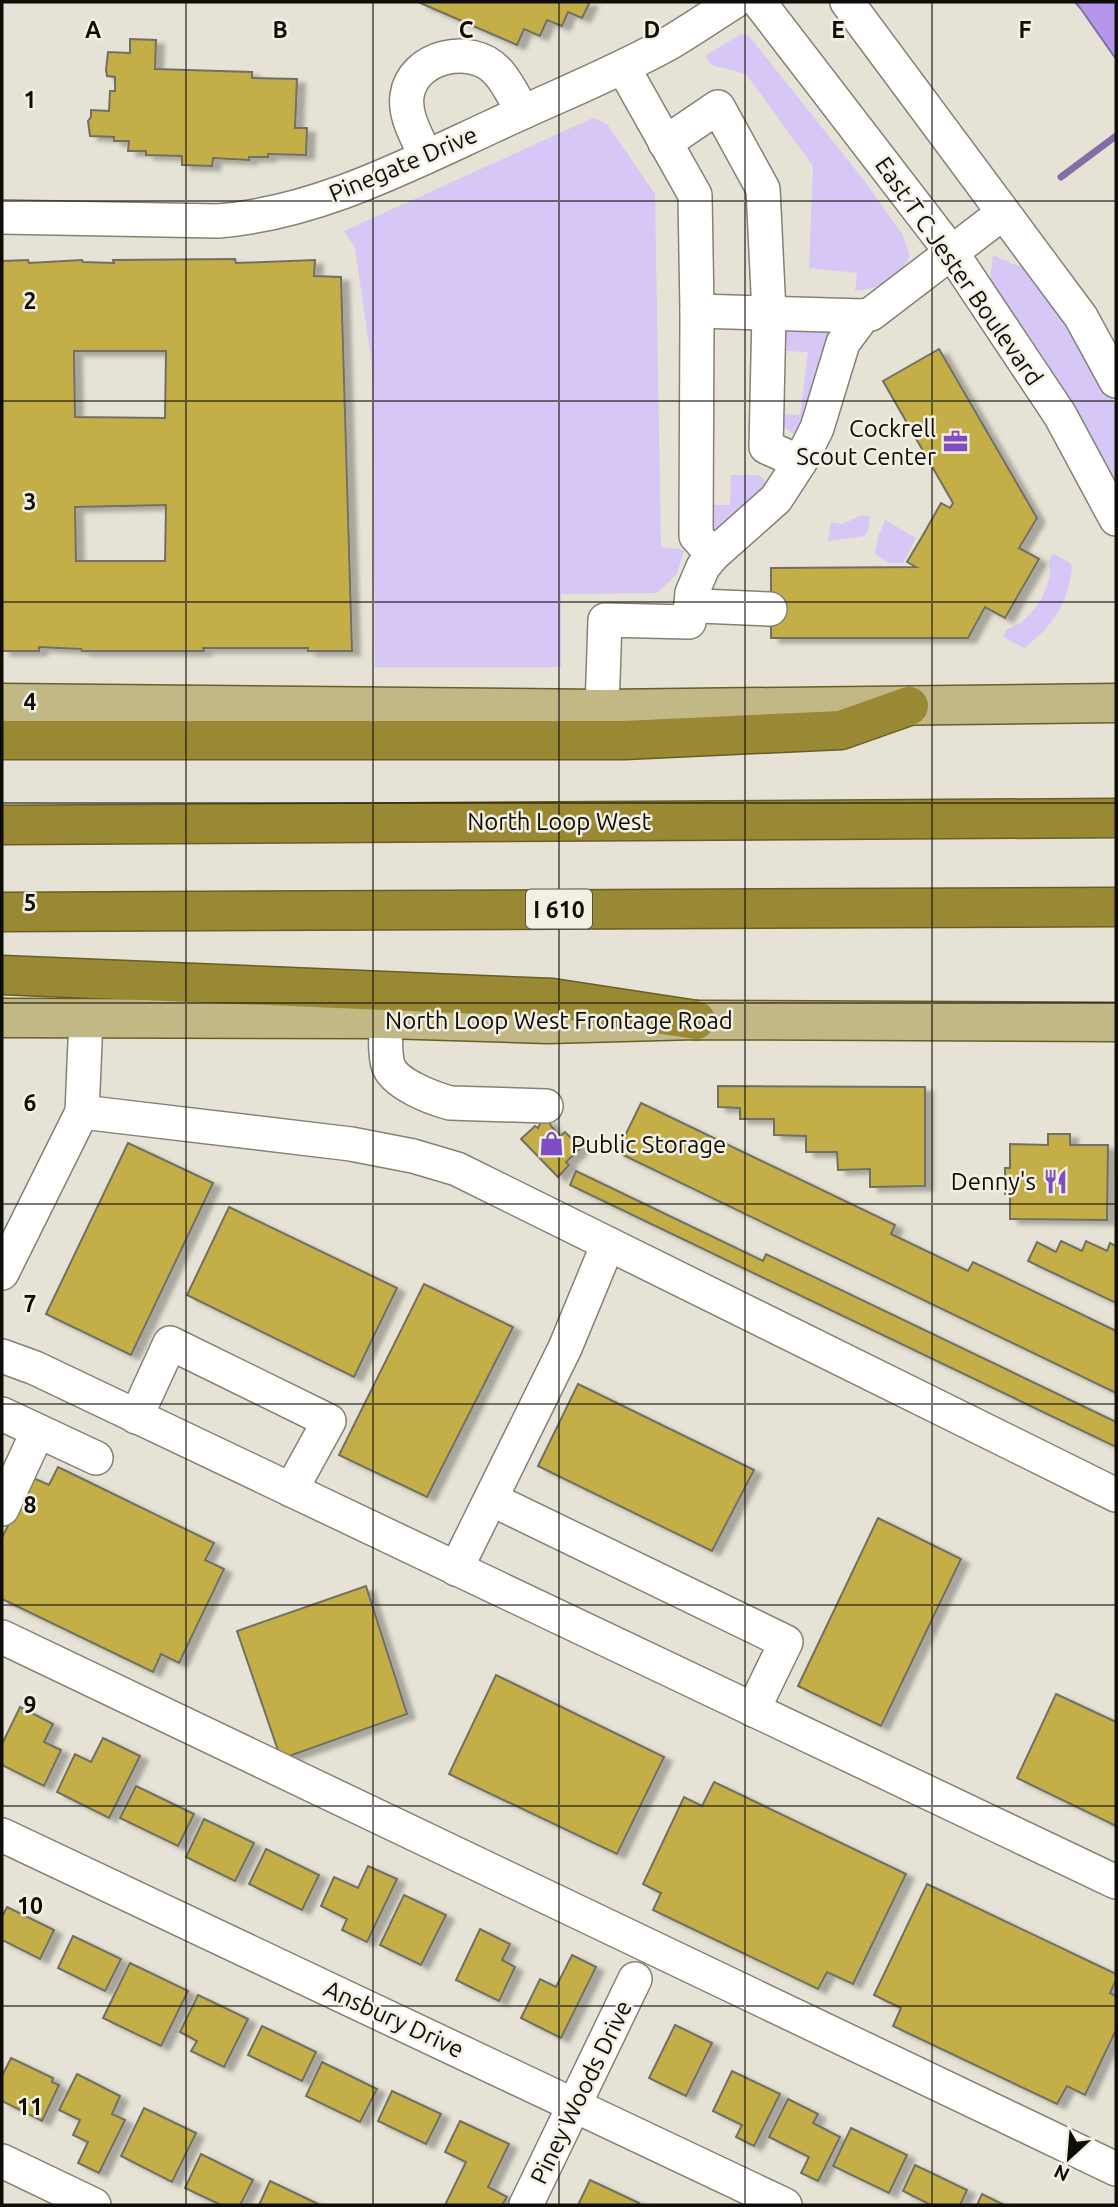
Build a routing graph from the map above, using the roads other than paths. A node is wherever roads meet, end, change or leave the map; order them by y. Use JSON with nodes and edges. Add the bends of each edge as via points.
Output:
{"nodes":[{"id":1,"x":734,"y":2,"type":"edge"},
{"id":2,"x":759,"y":2,"type":"edge"},
{"id":3,"x":847,"y":2,"type":"edge"},
{"id":4,"x":623,"y":67,"type":"junction"},
{"id":5,"x":523,"y":112,"type":"junction"},
{"id":6,"x":665,"y":143,"type":"junction"},
{"id":7,"x":426,"y":157,"type":"junction"},
{"id":8,"x":1003,"y":213,"type":"junction"},
{"id":9,"x":2,"y":217,"type":"edge"},
{"id":10,"x":952,"y":253,"type":"junction"},
{"id":11,"x":697,"y":312,"type":"junction"},
{"id":12,"x":769,"y":313,"type":"junction"},
{"id":13,"x":863,"y":316,"type":"junction"},
{"id":14,"x":1116,"y":381,"type":"edge"},
{"id":15,"x":800,"y":462,"type":"junction"},
{"id":16,"x":1116,"y":519,"type":"edge"},
{"id":17,"x":713,"y":555,"type":"junction"},
{"id":18,"x":700,"y":606,"type":"dead end"},
{"id":19,"x":770,"y":609,"type":"dead end"},
{"id":20,"x":2,"y":704,"type":"edge"},
{"id":21,"x":1115,"y":704,"type":"edge"},
{"id":22,"x":909,"y":706,"type":"junction"},
{"id":23,"x":602,"y":709,"type":"junction"},
{"id":24,"x":2,"y":740,"type":"edge"},
{"id":25,"x":2,"y":804,"type":"edge"},
{"id":26,"x":1109,"y":817,"type":"edge"},
{"id":27,"x":80,"y":824,"type":"junction"},
{"id":28,"x":2,"y":825,"type":"edge"},
{"id":29,"x":1116,"y":907,"type":"edge"},
{"id":30,"x":2,"y":912,"type":"edge"},
{"id":31,"x":2,"y":975,"type":"edge"},
{"id":32,"x":2,"y":1018,"type":"edge"},
{"id":33,"x":86,"y":1018,"type":"junction"},
{"id":34,"x":386,"y":1019,"type":"junction"},
{"id":35,"x":696,"y":1020,"type":"junction"},
{"id":36,"x":1116,"y":1022,"type":"edge"},
{"id":37,"x":546,"y":1106,"type":"dead end"},
{"id":38,"x":82,"y":1112,"type":"junction"},
{"id":39,"x":608,"y":1244,"type":"junction"},
{"id":40,"x":2,"y":1273,"type":"edge"},
{"id":41,"x":2,"y":1356,"type":"edge"},
{"id":42,"x":2,"y":1414,"type":"edge"},
{"id":43,"x":136,"y":1417,"type":"junction"},
{"id":44,"x":38,"y":1431,"type":"junction"},
{"id":45,"x":96,"y":1458,"type":"dead end"},
{"id":46,"x":291,"y":1490,"type":"junction"},
{"id":47,"x":1116,"y":1495,"type":"edge"},
{"id":48,"x":491,"y":1499,"type":"junction"},
{"id":49,"x":2,"y":1509,"type":"edge"},
{"id":50,"x":456,"y":1569,"type":"junction"},
{"id":51,"x":2,"y":1637,"type":"edge"},
{"id":52,"x":753,"y":1710,"type":"junction"},
{"id":53,"x":2,"y":1835,"type":"edge"},
{"id":54,"x":1116,"y":1882,"type":"edge"},
{"id":55,"x":635,"y":1979,"type":"dead end"},
{"id":56,"x":575,"y":2104,"type":"junction"},
{"id":57,"x":2,"y":2161,"type":"edge"},
{"id":58,"x":1116,"y":2169,"type":"edge"},
{"id":59,"x":93,"y":2205,"type":"edge"},
{"id":60,"x":526,"y":2205,"type":"edge"},
{"id":61,"x":786,"y":2205,"type":"edge"}],
"edges":[{"from":1,"to":4,"type":"street","name":"Pinegate Drive"},
{"from":2,"to":10,"type":"street","name":"East T C Jester Boulevard"},
{"from":3,"to":8,"type":"street"},
{"from":4,"to":5,"type":"street","name":"Pinegate Drive"},
{"from":4,"to":6,"type":"street"},
{"from":5,"to":7,"type":"street","name":"Pinegate Drive"},
{"from":5,"to":7,"type":"street","via":[[496,70],[458,55],[437,59],[416,74],[407,93],[407,111]]},
{"from":6,"to":11,"type":"street","via":[[695,195]]},
{"from":6,"to":12,"type":"street","via":[[718,107],[764,189]]},
{"from":7,"to":9,"type":"street","name":"Pinegate Drive","via":[[310,204],[248,218]]},
{"from":8,"to":10,"type":"street"},
{"from":8,"to":14,"type":"street","via":[[1081,317]]},
{"from":10,"to":13,"type":"street"},
{"from":10,"to":16,"type":"street","name":"East T C Jester Boulevard","via":[[1060,415]]},
{"from":11,"to":12,"type":"street"},
{"from":11,"to":17,"type":"street","via":[[696,536]]},
{"from":12,"to":13,"type":"street"},
{"from":12,"to":15,"type":"street","via":[[766,447]]},
{"from":13,"to":15,"type":"street","via":[[843,344],[817,428]]},
{"from":15,"to":17,"type":"street","via":[[776,499]]},
{"from":17,"to":23,"type":"street","via":[[692,593],[689,622],[605,620]]},
{"from":18,"to":19,"type":"street"},
{"from":20,"to":23,"type":"main road"},
{"from":21,"to":22,"type":"main road"},
{"from":22,"to":23,"type":"main road"},
{"from":22,"to":24,"type":"highway","via":[[841,730],[624,740]]},
{"from":25,"to":27,"type":"highway"},
{"from":26,"to":27,"type":"highway","name":"North Loop West"},
{"from":27,"to":28,"type":"highway","name":"North Loop West"},
{"from":29,"to":30,"type":"highway","number":"I 610"},
{"from":31,"to":35,"type":"highway","via":[[552,998]]},
{"from":32,"to":33,"type":"main road","name":"North Loop West Frontage Road"},
{"from":33,"to":34,"type":"main road","name":"North Loop West Frontage Road"},
{"from":33,"to":38,"type":"street"},
{"from":34,"to":35,"type":"main road","name":"North Loop West Frontage Road","via":[[548,1024]]},
{"from":34,"to":37,"type":"street","via":[[388,1066],[399,1080],[417,1090],[450,1103]]},
{"from":35,"to":36,"type":"main road","name":"North Loop West Frontage Road"},
{"from":38,"to":39,"type":"street","via":[[351,1144],[413,1156],[457,1169]]},
{"from":38,"to":40,"type":"street"},
{"from":39,"to":47,"type":"street"},
{"from":39,"to":48,"type":"street","via":[[565,1348]]},
{"from":41,"to":43,"type":"street"},
{"from":42,"to":44,"type":"street"},
{"from":43,"to":46,"type":"street"},
{"from":43,"to":46,"type":"street","via":[[170,1343],[329,1421]]},
{"from":44,"to":45,"type":"street"},
{"from":44,"to":49,"type":"street"},
{"from":46,"to":50,"type":"street"},
{"from":48,"to":50,"type":"street"},
{"from":48,"to":52,"type":"street","via":[[786,1643]]},
{"from":50,"to":52,"type":"street"},
{"from":51,"to":58,"type":"street"},
{"from":52,"to":54,"type":"street"},
{"from":53,"to":56,"type":"street","name":"Ansbury Drive"},
{"from":55,"to":56,"type":"street","name":"Piney Woods Drive"},
{"from":56,"to":60,"type":"street","name":"Piney Woods Drive"},
{"from":56,"to":61,"type":"street","name":"Ansbury Drive"},
{"from":57,"to":59,"type":"street"}]}
